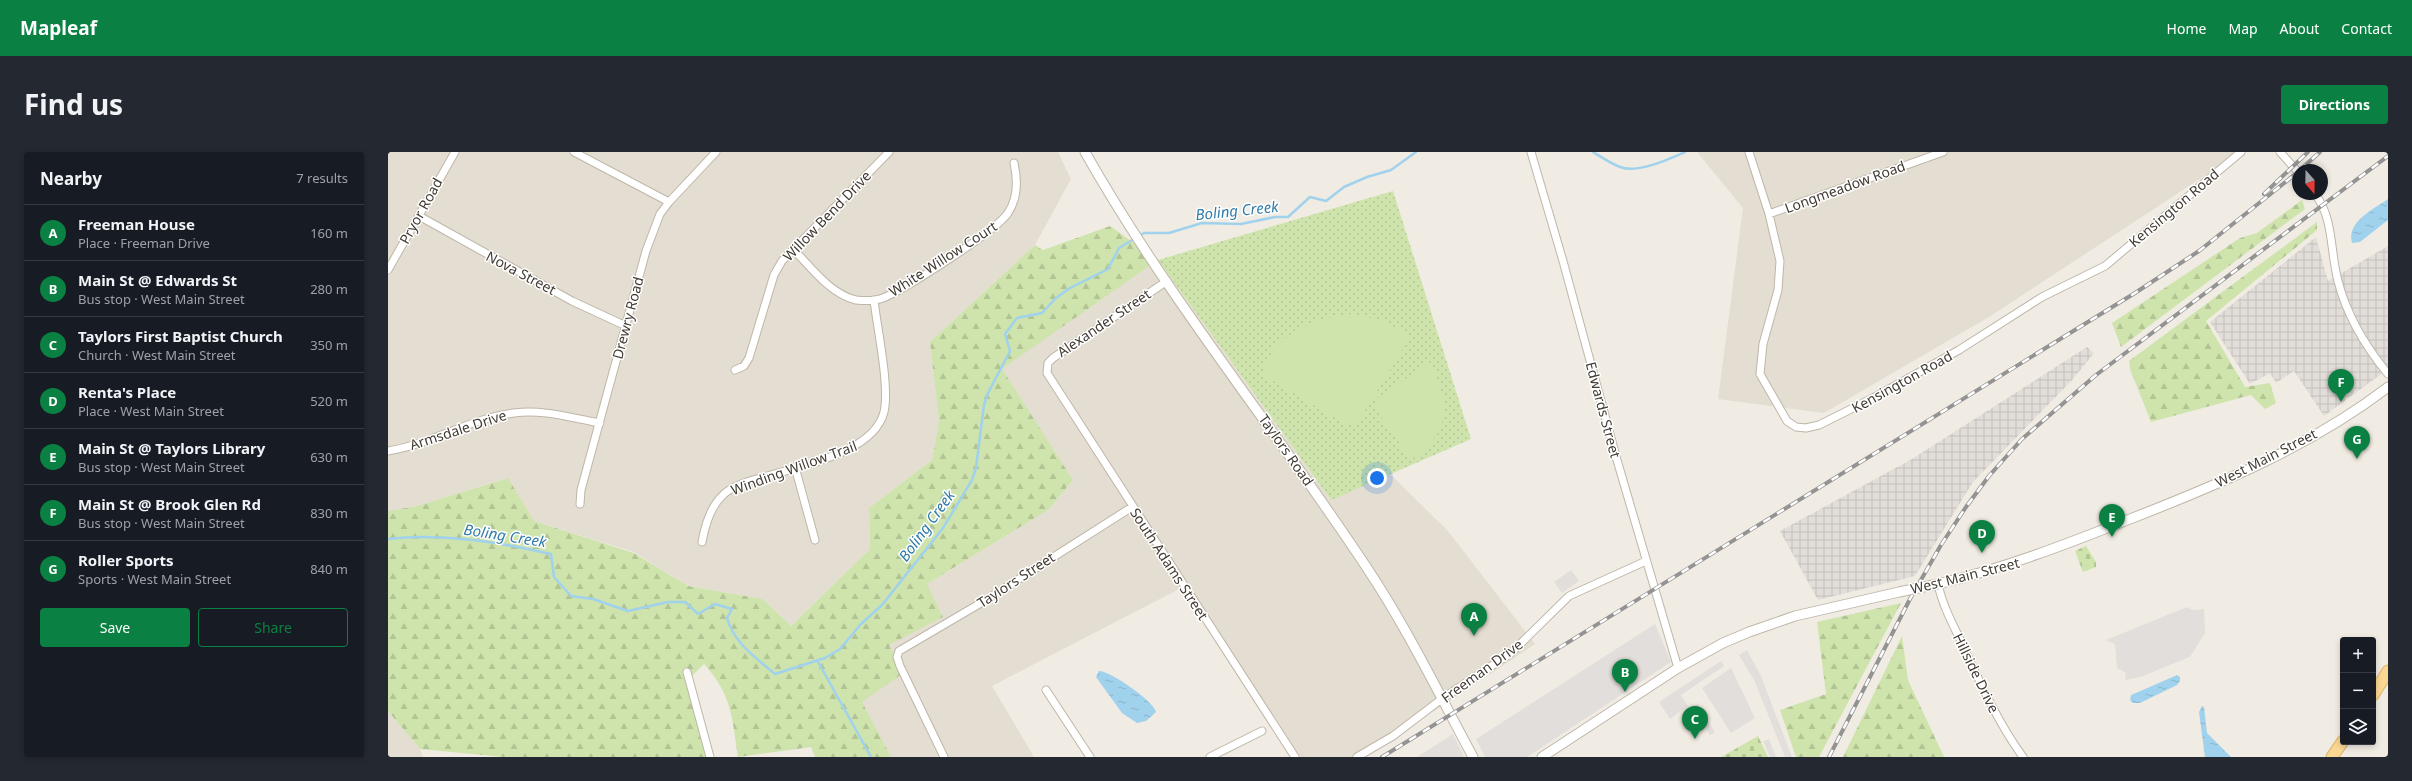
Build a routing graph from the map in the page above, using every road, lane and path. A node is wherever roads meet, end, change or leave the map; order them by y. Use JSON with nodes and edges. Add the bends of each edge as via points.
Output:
{"nodes":[{"id":1,"x":454,"y":152,"type":"edge"},
{"id":2,"x":574,"y":152,"type":"edge"},
{"id":3,"x":716,"y":152,"type":"edge"},
{"id":4,"x":889,"y":152,"type":"edge"},
{"id":5,"x":1085,"y":152,"type":"edge"},
{"id":6,"x":1531,"y":152,"type":"edge"},
{"id":7,"x":1749,"y":152,"type":"edge"},
{"id":8,"x":1943,"y":152,"type":"edge"},
{"id":9,"x":2241,"y":152,"type":"edge"},
{"id":10,"x":2280,"y":152,"type":"edge"},
{"id":11,"x":1014,"y":163,"type":"dead end"},
{"id":12,"x":2292,"y":165,"type":"edge"},
{"id":13,"x":2319,"y":200,"type":"edge"},
{"id":14,"x":669,"y":202,"type":"junction"},
{"id":15,"x":1769,"y":214,"type":"junction"},
{"id":16,"x":419,"y":216,"type":"junction"},
{"id":17,"x":793,"y":249,"type":"junction"},
{"id":18,"x":388,"y":270,"type":"edge"},
{"id":19,"x":1167,"y":280,"type":"junction"},
{"id":20,"x":874,"y":300,"type":"junction"},
{"id":21,"x":626,"y":326,"type":"junction"},
{"id":22,"x":1046,"y":369,"type":"joint"},
{"id":23,"x":735,"y":370,"type":"dead end"},
{"id":24,"x":2388,"y":374,"type":"edge"},
{"id":25,"x":2388,"y":387,"type":"edge"},
{"id":26,"x":600,"y":423,"type":"junction"},
{"id":27,"x":388,"y":451,"type":"edge"},
{"id":28,"x":795,"y":467,"type":"junction"},
{"id":29,"x":580,"y":504,"type":"dead end"},
{"id":30,"x":1132,"y":506,"type":"junction"},
{"id":31,"x":815,"y":540,"type":"dead end"},
{"id":32,"x":702,"y":542,"type":"dead end"},
{"id":33,"x":1646,"y":561,"type":"junction"},
{"id":34,"x":1938,"y":584,"type":"junction"},
{"id":35,"x":1678,"y":668,"type":"junction"},
{"id":36,"x":2388,"y":671,"type":"edge"},
{"id":37,"x":687,"y":672,"type":"dead end"},
{"id":38,"x":2376,"y":689,"type":"edge"},
{"id":39,"x":1046,"y":690,"type":"dead end"},
{"id":40,"x":1443,"y":698,"type":"junction"},
{"id":41,"x":1262,"y":731,"type":"dead end"},
{"id":42,"x":2340,"y":745,"type":"edge"},
{"id":43,"x":710,"y":757,"type":"edge"},
{"id":44,"x":944,"y":757,"type":"edge"},
{"id":45,"x":1090,"y":757,"type":"edge"},
{"id":46,"x":1210,"y":757,"type":"edge"},
{"id":47,"x":1295,"y":757,"type":"edge"},
{"id":48,"x":1357,"y":757,"type":"edge"},
{"id":49,"x":1473,"y":757,"type":"edge"},
{"id":50,"x":1542,"y":757,"type":"edge"},
{"id":51,"x":2023,"y":757,"type":"edge"},
{"id":52,"x":2332,"y":757,"type":"edge"}],
"edges":[{"from":1,"to":16,"type":"street","name":"Pryor Road"},
{"from":2,"to":14,"type":"street"},
{"from":3,"to":14,"type":"street","name":"Drewry Road"},
{"from":4,"to":17,"type":"street","name":"Willow Bend Drive"},
{"from":5,"to":19,"type":"street","name":"Taylors Road","via":[[1135,236]]},
{"from":6,"to":33,"type":"street","name":"Edwards Street"},
{"from":7,"to":15,"type":"street","name":"Kensington Road"},
{"from":8,"to":15,"type":"street","name":"Longmeadow Road"},
{"from":9,"to":15,"type":"street","name":"Kensington Road","via":[[2105,266],[2047,294],[1959,350],[1873,398],[1819,425],[1806,428],[1796,427],[1787,421],[1760,374],[1780,274],[1778,248]]},
{"from":10,"to":12,"type":"street"},
{"from":11,"to":20,"type":"street","name":"White Willow Court","via":[[1016,196],[1001,222],[894,293]]},
{"from":13,"to":24,"type":"street","via":[[2328,220],[2338,281],[2347,311],[2358,333]]},
{"from":14,"to":21,"type":"street","name":"Drewry Road","via":[[660,214],[646,251]]},
{"from":16,"to":18,"type":"street","name":"Pryor Road"},
{"from":16,"to":21,"type":"street","name":"Nova Street","via":[[572,301]]},
{"from":17,"to":20,"type":"street","name":"White Willow Court","via":[[838,292],[857,300]]},
{"from":17,"to":23,"type":"street","name":"Willow Bend Drive","via":[[774,275],[749,358],[744,366]]},
{"from":19,"to":22,"type":"street","name":"Alexander Street","via":[[1053,358]]},
{"from":19,"to":40,"type":"street","name":"Taylors Road","via":[[1365,565]]},
{"from":20,"to":28,"type":"street","name":"Winding Willow Trail","via":[[885,392],[880,422],[859,444]]},
{"from":21,"to":26,"type":"street","name":"Drewry Road"},
{"from":22,"to":30,"type":"street","name":"South Adams Street"},
{"from":25,"to":34,"type":"street","name":"West Main Street","via":[[2316,433],[2222,482],[2025,560]]},
{"from":26,"to":27,"type":"street","name":"Armsdale Drive","via":[[546,413],[514,413],[491,418],[422,443]]},
{"from":26,"to":29,"type":"street","name":"Drewry Road","via":[[581,490]]},
{"from":28,"to":31,"type":"street"},
{"from":28,"to":32,"type":"street","name":"Winding Willow Trail","via":[[750,481],[726,493],[708,518]]},
{"from":30,"to":44,"type":"street","name":"Taylors Street","via":[[986,600],[899,651],[897,656],[900,666]]},
{"from":30,"to":47,"type":"street","name":"South Adams Street"},
{"from":33,"to":35,"type":"street","name":"Edwards Street"},
{"from":33,"to":40,"type":"street","name":"Freeman Drive","via":[[1569,596],[1511,653]]},
{"from":34,"to":35,"type":"street","name":"West Main Street","bridge":true,"via":[[1818,609],[1769,624],[1722,644]]},
{"from":34,"to":51,"type":"street","name":"Hillside Drive","via":[[1946,610],[1980,683]]},
{"from":35,"to":50,"type":"street","name":"West Main Street"},
{"from":36,"to":38,"type":"main road"},
{"from":37,"to":43,"type":"street"},
{"from":39,"to":45,"type":"street"},
{"from":40,"to":48,"type":"street","name":"Freeman Drive","via":[[1393,736]]},
{"from":40,"to":49,"type":"street","name":"Taylors Road"},
{"from":41,"to":46,"type":"street"},
{"from":42,"to":52,"type":"main road"}]}
